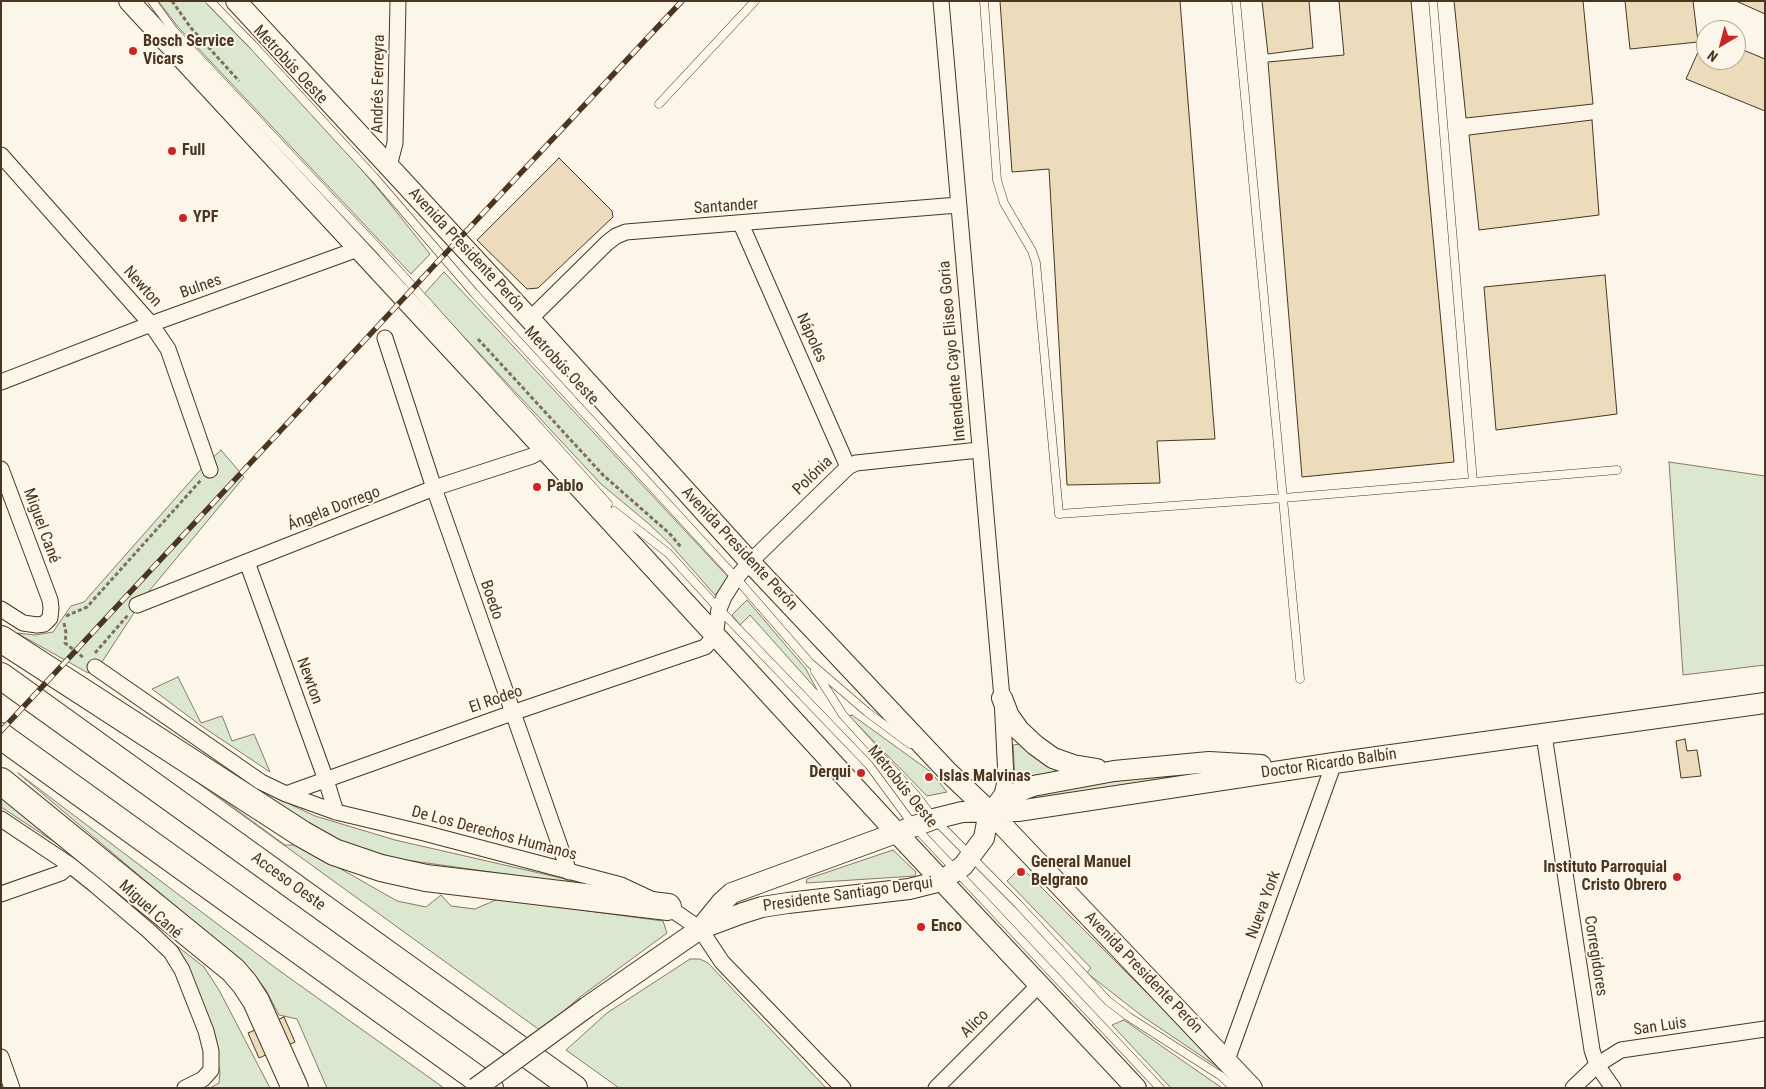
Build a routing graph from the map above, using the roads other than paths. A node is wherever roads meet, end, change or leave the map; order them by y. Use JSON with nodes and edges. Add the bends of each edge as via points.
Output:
{"nodes":[{"id":1,"x":129,"y":1,"type":"edge"},
{"id":2,"x":152,"y":1,"type":"edge"},
{"id":3,"x":210,"y":1,"type":"edge"},
{"id":4,"x":236,"y":1,"type":"edge"},
{"id":5,"x":398,"y":1,"type":"edge"},
{"id":6,"x":755,"y":1,"type":"edge"},
{"id":7,"x":941,"y":1,"type":"edge"},
{"id":8,"x":984,"y":1,"type":"edge"},
{"id":9,"x":1236,"y":1,"type":"edge"},
{"id":10,"x":1433,"y":1,"type":"edge"},
{"id":11,"x":659,"y":104,"type":"dead end"},
{"id":12,"x":1,"y":155,"type":"edge"},
{"id":13,"x":389,"y":166,"type":"junction"},
{"id":14,"x":958,"y":205,"type":"junction"},
{"id":15,"x":741,"y":224,"type":"junction"},
{"id":16,"x":358,"y":249,"type":"junction"},
{"id":17,"x":530,"y":319,"type":"junction"},
{"id":18,"x":151,"y":324,"type":"junction"},
{"id":19,"x":385,"y":338,"type":"dead end"},
{"id":20,"x":1,"y":382,"type":"edge"},
{"id":21,"x":544,"y":448,"type":"junction"},
{"id":22,"x":980,"y":450,"type":"junction"},
{"id":23,"x":848,"y":467,"type":"junction"},
{"id":24,"x":1,"y":468,"type":"edge"},
{"id":25,"x":210,"y":470,"type":"road end"},
{"id":26,"x":1617,"y":470,"type":"dead end"},
{"id":27,"x":1473,"y":482,"type":"junction"},
{"id":28,"x":434,"y":488,"type":"junction"},
{"id":29,"x":1283,"y":498,"type":"junction"},
{"id":30,"x":614,"y":511,"type":"junction"},
{"id":31,"x":247,"y":562,"type":"junction"},
{"id":32,"x":750,"y":562,"type":"junction"},
{"id":33,"x":736,"y":578,"type":"junction"},
{"id":34,"x":137,"y":605,"type":"road end"},
{"id":35,"x":719,"y":609,"type":"junction"},
{"id":36,"x":1,"y":610,"type":"edge"},
{"id":37,"x":715,"y":636,"type":"junction"},
{"id":38,"x":1,"y":639,"type":"edge"},
{"id":39,"x":810,"y":663,"type":"junction"},
{"id":40,"x":92,"y":664,"type":"road end"},
{"id":41,"x":1,"y":676,"type":"edge"},
{"id":42,"x":1300,"y":679,"type":"dead end"},
{"id":43,"x":1002,"y":698,"type":"junction"},
{"id":44,"x":1765,"y":703,"type":"edge"},
{"id":45,"x":512,"y":713,"type":"junction"},
{"id":46,"x":1544,"y":735,"type":"junction"},
{"id":47,"x":1,"y":736,"type":"edge"},
{"id":48,"x":1334,"y":763,"type":"junction"},
{"id":49,"x":1299,"y":768,"type":"junction"},
{"id":50,"x":1114,"y":771,"type":"junction"},
{"id":51,"x":948,"y":772,"type":"junction"},
{"id":52,"x":1,"y":780,"type":"edge"},
{"id":53,"x":326,"y":780,"type":"junction"},
{"id":54,"x":286,"y":794,"type":"junction"},
{"id":55,"x":989,"y":811,"type":"junction"},
{"id":56,"x":336,"y":812,"type":"junction"},
{"id":57,"x":934,"y":818,"type":"junction"},
{"id":58,"x":1,"y":820,"type":"edge"},
{"id":59,"x":905,"y":829,"type":"junction"},
{"id":60,"x":970,"y":857,"type":"junction"},
{"id":61,"x":70,"y":865,"type":"junction"},
{"id":62,"x":569,"y":872,"type":"junction"},
{"id":63,"x":948,"y":876,"type":"junction"},
{"id":64,"x":1,"y":894,"type":"edge"},
{"id":65,"x":668,"y":908,"type":"junction"},
{"id":66,"x":700,"y":929,"type":"junction"},
{"id":67,"x":1039,"y":985,"type":"junction"},
{"id":68,"x":1765,"y":1029,"type":"edge"},
{"id":69,"x":1,"y":1057,"type":"edge"},
{"id":70,"x":1226,"y":1060,"type":"junction"},
{"id":71,"x":1597,"y":1065,"type":"junction"},
{"id":72,"x":12,"y":1088,"type":"edge"},
{"id":73,"x":185,"y":1088,"type":"edge"},
{"id":74,"x":295,"y":1088,"type":"edge"},
{"id":75,"x":476,"y":1088,"type":"edge"},
{"id":76,"x":490,"y":1088,"type":"edge"},
{"id":77,"x":574,"y":1088,"type":"edge"},
{"id":78,"x":843,"y":1088,"type":"edge"},
{"id":79,"x":936,"y":1088,"type":"edge"},
{"id":80,"x":1136,"y":1088,"type":"edge"},
{"id":81,"x":1160,"y":1088,"type":"edge"},
{"id":82,"x":1234,"y":1088,"type":"edge"},
{"id":83,"x":1252,"y":1088,"type":"edge"},
{"id":84,"x":1573,"y":1088,"type":"edge"},
{"id":85,"x":1613,"y":1088,"type":"edge"}],
"edges":[{"from":1,"to":16,"type":"main road"},
{"from":2,"to":30,"type":"lane","name":"Metrobús Oeste","via":[[174,31],[380,250]]},
{"from":3,"to":33,"type":"lane","name":"Metrobús Oeste","via":[[362,164],[474,292]]},
{"from":4,"to":13,"type":"main road","name":"Avenida Presidente Perón"},
{"from":5,"to":13,"type":"street","name":"Andrés Ferreyra","via":[[395,143]]},
{"from":6,"to":11,"type":"lane"},
{"from":7,"to":14,"type":"street","name":"Intendente Cayo Eliseo Goria"},
{"from":8,"to":29,"type":"lane","via":[[997,180],[1004,202],[1036,264],[1059,514]]},
{"from":9,"to":29,"type":"lane"},
{"from":10,"to":27,"type":"lane"},
{"from":12,"to":18,"type":"street","name":"Newton"},
{"from":13,"to":17,"type":"main road","name":"Avenida Presidente Perón"},
{"from":14,"to":15,"type":"street","name":"Santander"},
{"from":14,"to":22,"type":"street","name":"Intendente Cayo Eliseo Goria"},
{"from":15,"to":17,"type":"street","name":"Santander","via":[[626,232],[616,236]]},
{"from":15,"to":23,"type":"street","name":"Nápoles"},
{"from":16,"to":18,"type":"street","name":"Bulnes"},
{"from":16,"to":21,"type":"main road"},
{"from":17,"to":32,"type":"main road","name":"Avenida Presidente Perón"},
{"from":18,"to":20,"type":"street","name":"Bulnes"},
{"from":18,"to":25,"type":"street","name":"Newton","via":[[168,349]]},
{"from":19,"to":28,"type":"street","name":"Boedo"},
{"from":21,"to":28,"type":"street","name":"Ángela Dorrego","via":[[532,456]]},
{"from":21,"to":37,"type":"main road"},
{"from":22,"to":23,"type":"street","name":"Polónia","via":[[856,463]]},
{"from":22,"to":43,"type":"street","name":"Intendente Cayo Eliseo Goria"},
{"from":23,"to":32,"type":"street","name":"Polónia"},
{"from":24,"to":36,"type":"street","name":"Miguel Cané","via":[[50,600],[50,618],[44,624],[24,624]]},
{"from":26,"to":27,"type":"lane"},
{"from":27,"to":29,"type":"lane"},
{"from":28,"to":31,"type":"street","name":"Ángela Dorrego"},
{"from":28,"to":45,"type":"street","name":"Boedo"},
{"from":29,"to":42,"type":"lane"},
{"from":30,"to":35,"type":"lane","name":"Metrobús Oeste","via":[[668,553]]},
{"from":30,"to":37,"type":"lane","name":"Metrobús Oeste","via":[[688,598]]},
{"from":31,"to":34,"type":"street","name":"Ángela Dorrego"},
{"from":31,"to":53,"type":"street","name":"Newton"},
{"from":32,"to":33,"type":"street","name":"Polónia"},
{"from":32,"to":51,"type":"main road","name":"Avenida Presidente Perón"},
{"from":33,"to":35,"type":"street","name":"Polónia"},
{"from":33,"to":39,"type":"lane","name":"Metrobús Oeste"},
{"from":35,"to":37,"type":"street","name":"Polónia"},
{"from":35,"to":59,"type":"lane","name":"Metrobús Oeste","via":[[869,765]]},
{"from":37,"to":45,"type":"street","name":"El Rodeo","via":[[704,647]]},
{"from":37,"to":59,"type":"main road"},
{"from":38,"to":65,"type":"highway","via":[[334,852],[381,868],[426,878]]},
{"from":39,"to":51,"type":"lane","name":"Metrobús Oeste","via":[[867,712]]},
{"from":39,"to":57,"type":"lane","name":"Metrobús Oeste","via":[[843,715]]},
{"from":40,"to":54,"type":"street","name":"De Los Derechos Humanos","via":[[261,782]]},
{"from":41,"to":77,"type":"highway","name":"Acceso Oeste"},
{"from":43,"to":50,"type":"main road","via":[[1019,730],[1053,758],[1073,765]]},
{"from":43,"to":55,"type":"street","name":"Intendente Cayo Eliseo Goria","via":[[1006,778],[1002,794]]},
{"from":44,"to":46,"type":"main road","name":"Doctor Ricardo Balbín"},
{"from":45,"to":53,"type":"street","name":"El Rodeo"},
{"from":45,"to":62,"type":"street","name":"Boedo"},
{"from":46,"to":48,"type":"main road","name":"Doctor Ricardo Balbín"},
{"from":46,"to":71,"type":"street","name":"Corregidores","via":[[1592,1050]]},
{"from":47,"to":76,"type":"highway"},
{"from":48,"to":49,"type":"main road","name":"Doctor Ricardo Balbín"},
{"from":48,"to":70,"type":"street","name":"Nueva York"},
{"from":49,"to":50,"type":"main road","via":[[1209,762]]},
{"from":49,"to":55,"type":"main road","name":"Doctor Ricardo Balbín","via":[[1018,811]]},
{"from":50,"to":55,"type":"main road","via":[[1033,786]]},
{"from":51,"to":55,"type":"main road","name":"Avenida Presidente Perón"},
{"from":52,"to":74,"type":"highway","via":[[232,970],[256,1002]]},
{"from":53,"to":54,"type":"street","name":"El Rodeo"},
{"from":53,"to":56,"type":"street","name":"Newton"},
{"from":54,"to":56,"type":"street","name":"De Los Derechos Humanos"},
{"from":55,"to":57,"type":"main road","name":"Doctor Ricardo Balbín"},
{"from":55,"to":60,"type":"main road","name":"Presidente Santiago Derqui","via":[[984,838]]},
{"from":55,"to":70,"type":"main road","name":"Avenida Presidente Perón"},
{"from":56,"to":62,"type":"street","name":"De Los Derechos Humanos"},
{"from":57,"to":59,"type":"main road","name":"Doctor Ricardo Balbín"},
{"from":57,"to":60,"type":"lane","name":"Metrobús Oeste"},
{"from":58,"to":61,"type":"street","name":"Miguel Cané"},
{"from":59,"to":63,"type":"main road"},
{"from":59,"to":66,"type":"main road","name":"Presidente Santiago Derqui","via":[[732,893]]},
{"from":60,"to":63,"type":"main road","name":"Presidente Santiago Derqui"},
{"from":60,"to":82,"type":"lane","name":"Metrobús Oeste","via":[[1108,1001]]},
{"from":61,"to":64,"type":"street","via":[[61,873]]},
{"from":61,"to":73,"type":"street","name":"Miguel Cané","via":[[149,931],[171,952],[182,970],[206,1031],[212,1061],[211,1070],[203,1079]]},
{"from":62,"to":65,"type":"street","name":"De Los Derechos Humanos","via":[[621,885]]},
{"from":63,"to":66,"type":"main road","name":"Presidente Santiago Derqui","via":[[909,889],[762,907]]},
{"from":63,"to":67,"type":"main road"},
{"from":63,"to":81,"type":"lane"},
{"from":65,"to":66,"type":"street","name":"De Los Derechos Humanos"},
{"from":66,"to":75,"type":"main road","name":"Presidente Santiago Derqui","bridge":true},
{"from":66,"to":78,"type":"street","name":"De Los Derechos Humanos","via":[[722,962]]},
{"from":67,"to":79,"type":"street","name":"Alico"},
{"from":67,"to":80,"type":"main road"},
{"from":68,"to":71,"type":"street","name":"San Luis","via":[[1621,1050]]},
{"from":69,"to":72,"type":"street"},
{"from":70,"to":83,"type":"main road","name":"Avenida Presidente Perón"},
{"from":71,"to":84,"type":"street","name":"San Luis"},
{"from":71,"to":85,"type":"street","name":"Corregidores"}]}
